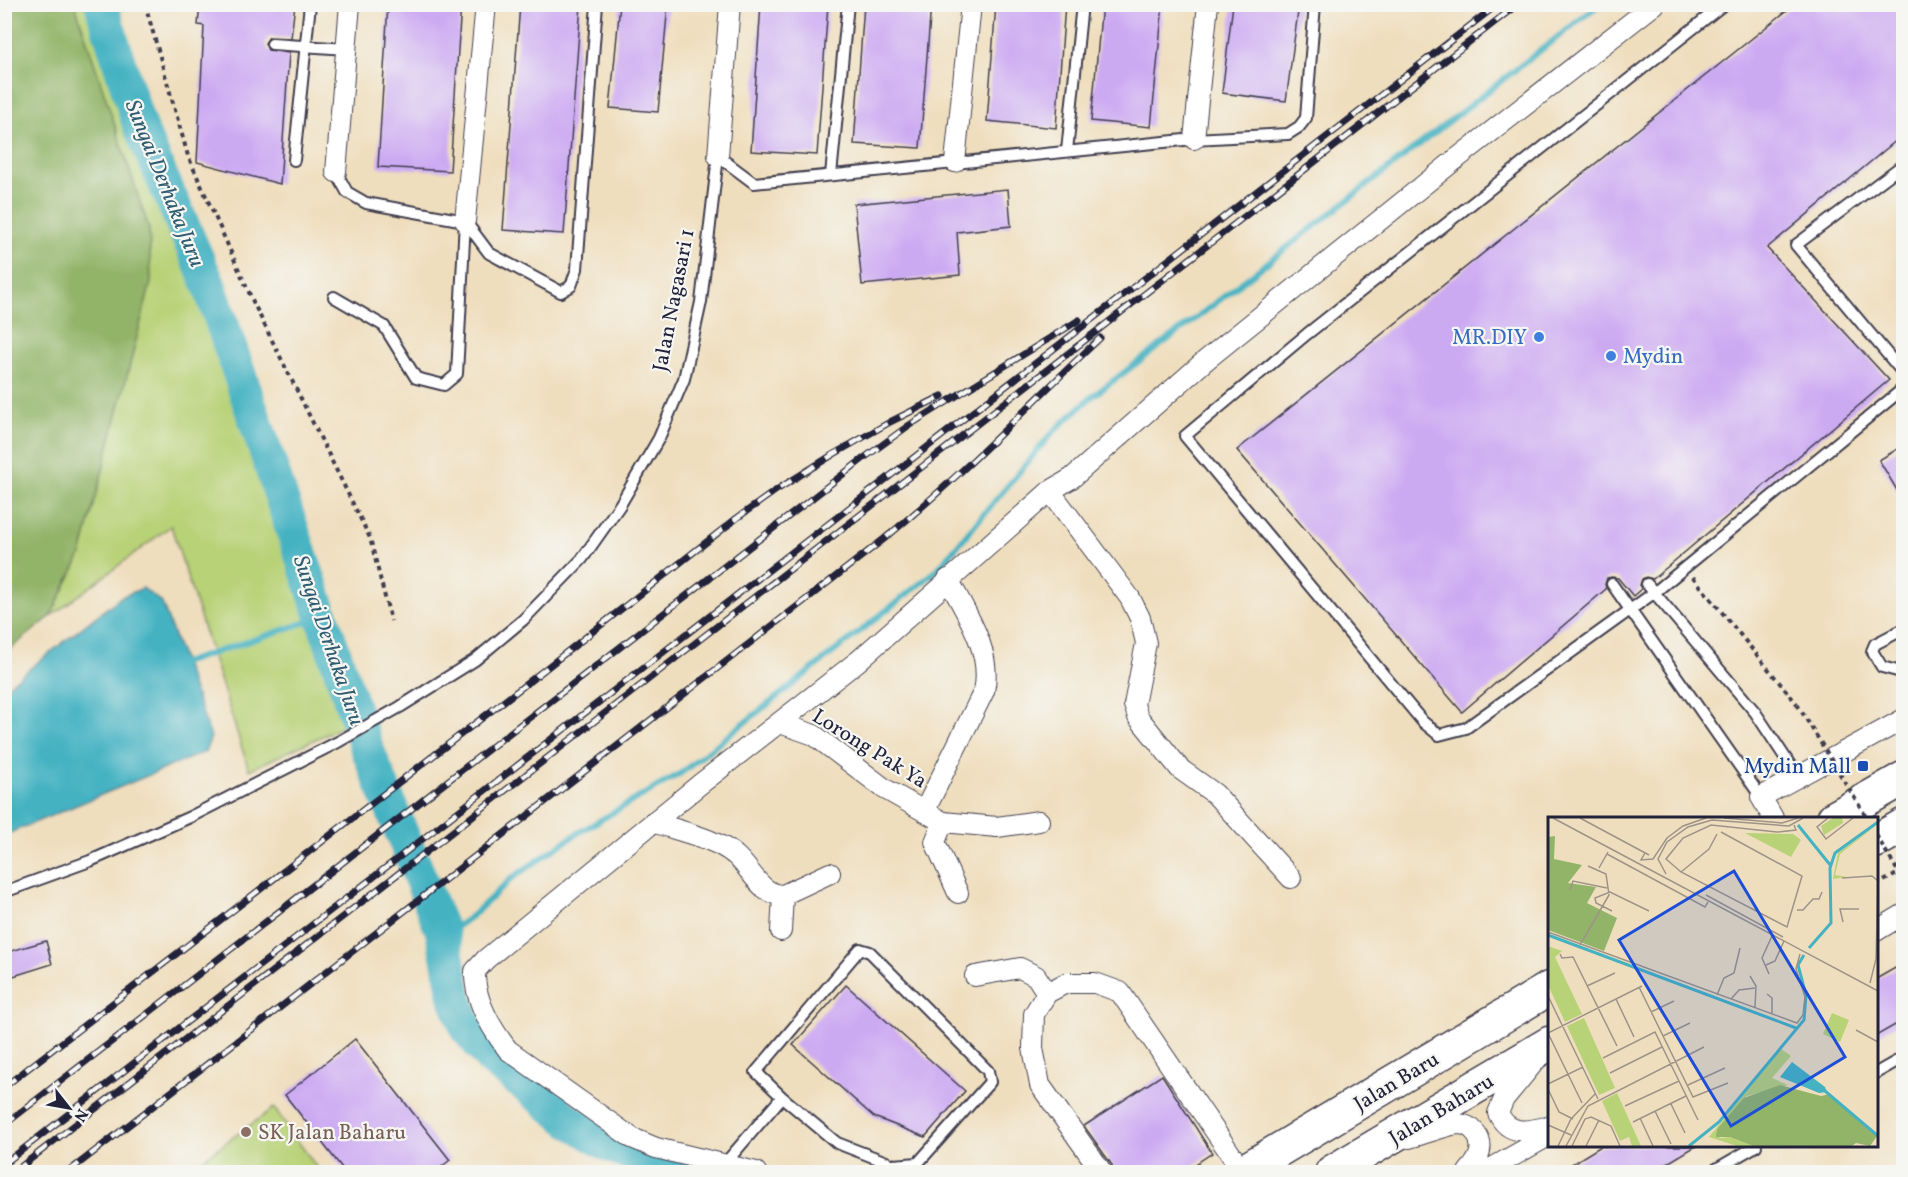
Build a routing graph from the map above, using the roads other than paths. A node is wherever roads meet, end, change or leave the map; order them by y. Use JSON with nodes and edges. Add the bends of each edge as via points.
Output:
{"nodes":[{"id":1,"x":310,"y":4,"type":"edge"},
{"id":2,"x":350,"y":4,"type":"edge"},
{"id":3,"x":486,"y":4,"type":"edge"},
{"id":4,"x":597,"y":4,"type":"edge"},
{"id":5,"x":730,"y":4,"type":"edge"},
{"id":6,"x":849,"y":4,"type":"edge"},
{"id":7,"x":971,"y":4,"type":"edge"},
{"id":8,"x":1082,"y":4,"type":"edge"},
{"id":9,"x":1208,"y":4,"type":"edge"},
{"id":10,"x":1315,"y":4,"type":"edge"},
{"id":11,"x":1655,"y":4,"type":"edge"},
{"id":12,"x":1724,"y":4,"type":"edge"},
{"id":13,"x":272,"y":44,"type":"dead end"},
{"id":14,"x":305,"y":47,"type":"junction"},
{"id":15,"x":346,"y":49,"type":"junction"},
{"id":16,"x":1194,"y":139,"type":"junction"},
{"id":17,"x":1067,"y":151,"type":"junction"},
{"id":18,"x":718,"y":156,"type":"junction"},
{"id":19,"x":294,"y":160,"type":"dead end"},
{"id":20,"x":955,"y":162,"type":"junction"},
{"id":21,"x":1904,"y":164,"type":"edge"},
{"id":22,"x":336,"y":172,"type":"joint"},
{"id":23,"x":831,"y":175,"type":"junction"},
{"id":24,"x":465,"y":220,"type":"junction"},
{"id":25,"x":334,"y":297,"type":"dead end"},
{"id":26,"x":1904,"y":374,"type":"edge"},
{"id":27,"x":1904,"y":388,"type":"edge"},
{"id":28,"x":1050,"y":491,"type":"junction"},
{"id":29,"x":948,"y":579,"type":"junction"},
{"id":30,"x":1612,"y":584,"type":"dead end"},
{"id":31,"x":1651,"y":588,"type":"junction"},
{"id":32,"x":1630,"y":608,"type":"junction"},
{"id":33,"x":1904,"y":628,"type":"edge"},
{"id":34,"x":1904,"y":671,"type":"edge"},
{"id":35,"x":780,"y":723,"type":"junction"},
{"id":36,"x":1900,"y":727,"type":"edge"},
{"id":37,"x":1798,"y":777,"type":"junction"},
{"id":38,"x":1904,"y":778,"type":"edge"},
{"id":39,"x":1761,"y":797,"type":"junction"},
{"id":40,"x":925,"y":810,"type":"junction"},
{"id":41,"x":1772,"y":817,"type":"edge"},
{"id":42,"x":1837,"y":817,"type":"edge"},
{"id":43,"x":1039,"y":821,"type":"dead end"},
{"id":44,"x":653,"y":822,"type":"junction"},
{"id":45,"x":943,"y":822,"type":"junction"},
{"id":46,"x":1904,"y":825,"type":"edge"},
{"id":47,"x":1878,"y":840,"type":"edge"},
{"id":48,"x":830,"y":873,"type":"dead end"},
{"id":49,"x":1291,"y":878,"type":"dead end"},
{"id":50,"x":4,"y":892,"type":"edge"},
{"id":51,"x":958,"y":893,"type":"dead end"},
{"id":52,"x":783,"y":895,"type":"junction"},
{"id":53,"x":1904,"y":914,"type":"edge"},
{"id":54,"x":1878,"y":930,"type":"edge"},
{"id":55,"x":781,"y":931,"type":"dead end"},
{"id":56,"x":975,"y":976,"type":"dead end"},
{"id":57,"x":1548,"y":989,"type":"edge"},
{"id":58,"x":1047,"y":993,"type":"junction"},
{"id":59,"x":1548,"y":1045,"type":"edge"},
{"id":60,"x":1548,"y":1046,"type":"edge"},
{"id":61,"x":1904,"y":1057,"type":"edge"},
{"id":62,"x":1878,"y":1072,"type":"edge"},
{"id":63,"x":782,"y":1097,"type":"junction"},
{"id":64,"x":1548,"y":1126,"type":"edge"},
{"id":65,"x":1548,"y":1136,"type":"edge"},
{"id":66,"x":1378,"y":1147,"type":"junction"},
{"id":67,"x":1754,"y":1147,"type":"edge"},
{"id":68,"x":722,"y":1168,"type":"edge"},
{"id":69,"x":1243,"y":1172,"type":"edge"},
{"id":70,"x":756,"y":1173,"type":"edge"},
{"id":71,"x":1102,"y":1173,"type":"edge"},
{"id":72,"x":1332,"y":1173,"type":"edge"},
{"id":73,"x":1468,"y":1173,"type":"edge"},
{"id":74,"x":1485,"y":1173,"type":"edge"},
{"id":75,"x":1711,"y":1173,"type":"edge"}],
"edges":[{"from":1,"to":14,"type":"lane"},
{"from":2,"to":15,"type":"street"},
{"from":3,"to":24,"type":"street"},
{"from":4,"to":24,"type":"lane","via":[[577,269],[571,286],[561,292],[489,253]]},
{"from":5,"to":18,"type":"street","name":"Jalan Nagasari 1"},
{"from":6,"to":23,"type":"lane"},
{"from":7,"to":20,"type":"street"},
{"from":8,"to":17,"type":"lane"},
{"from":9,"to":16,"type":"street"},
{"from":10,"to":16,"type":"lane","via":[[1306,118],[1299,128],[1288,135]]},
{"from":11,"to":28,"type":"street","via":[[1442,170],[1206,360],[1072,478]]},
{"from":12,"to":32,"type":"lane","via":[[1307,334],[1185,436],[1423,722],[1439,735],[1466,728]]},
{"from":13,"to":14,"type":"lane"},
{"from":14,"to":15,"type":"lane"},
{"from":14,"to":19,"type":"lane"},
{"from":15,"to":22,"type":"street"},
{"from":16,"to":17,"type":"lane"},
{"from":17,"to":20,"type":"lane"},
{"from":18,"to":23,"type":"lane","via":[[754,183]]},
{"from":18,"to":50,"type":"lane","name":"Jalan Nagasari 1","via":[[701,302],[684,379],[654,448],[620,505],[582,559],[523,620],[475,660],[338,742],[190,817],[90,861]]},
{"from":20,"to":23,"type":"lane"},
{"from":21,"to":26,"type":"lane","via":[[1796,245]]},
{"from":22,"to":24,"type":"lane","via":[[347,192],[366,203]]},
{"from":24,"to":25,"type":"lane","via":[[457,374],[444,384],[416,378],[384,326]]},
{"from":27,"to":31,"type":"lane","via":[[1685,567]]},
{"from":28,"to":29,"type":"street"},
{"from":28,"to":49,"type":"street","via":[[1130,598],[1140,618],[1146,643],[1134,705],[1138,717],[1180,769],[1215,794]]},
{"from":29,"to":35,"type":"street","via":[[858,661]]},
{"from":29,"to":40,"type":"street","via":[[972,624],[987,663],[987,677],[984,691]]},
{"from":30,"to":32,"type":"lane"},
{"from":31,"to":32,"type":"lane"},
{"from":31,"to":37,"type":"lane","via":[[1755,712]]},
{"from":32,"to":39,"type":"lane"},
{"from":33,"to":34,"type":"lane","via":[[1875,644],[1872,651],[1882,667]]},
{"from":35,"to":40,"type":"street","name":"Lorong Pak Ya","via":[[814,735],[885,789]]},
{"from":35,"to":44,"type":"street"},
{"from":36,"to":37,"type":"street"},
{"from":37,"to":39,"type":"street"},
{"from":38,"to":42,"type":"highway"},
{"from":39,"to":41,"type":"street"},
{"from":40,"to":45,"type":"street","name":"Lorong Pak Ya"},
{"from":43,"to":45,"type":"street","name":"Lorong Pak Ya","via":[[997,827]]},
{"from":44,"to":52,"type":"street","via":[[716,843],[735,855],[764,888]]},
{"from":44,"to":68,"type":"street","via":[[486,959],[475,971],[475,986],[494,1032],[508,1050],[632,1138]]},
{"from":45,"to":51,"type":"street","via":[[935,842]]},
{"from":46,"to":47,"type":"highway"},
{"from":48,"to":52,"type":"street"},
{"from":52,"to":55,"type":"street"},
{"from":53,"to":54,"type":"street"},
{"from":56,"to":58,"type":"street","via":[[1020,968],[1036,976]]},
{"from":57,"to":69,"type":"highway","name":"Jalan Baru"},
{"from":58,"to":69,"type":"street","via":[[1066,983],[1095,983],[1120,993]]},
{"from":58,"to":71,"type":"street","via":[[1034,1014],[1033,1048],[1040,1085]]},
{"from":59,"to":66,"type":"highway","name":"Jalan Baharu"},
{"from":60,"to":64,"type":"street","via":[[1504,1099],[1498,1113],[1503,1125],[1513,1130]]},
{"from":61,"to":62,"type":"lane"},
{"from":63,"to":63,"type":"lane","via":[[756,1072],[860,949],[870,952],[988,1071],[990,1082],[918,1162],[894,1165],[837,1143]]},
{"from":63,"to":68,"type":"lane"},
{"from":65,"to":74,"type":"street"},
{"from":66,"to":72,"type":"highway","name":"Jalan Baharu"},
{"from":66,"to":73,"type":"street","via":[[1459,1124],[1471,1128],[1480,1139],[1481,1150]]},
{"from":67,"to":75,"type":"lane"},
{"from":68,"to":70,"type":"street"}]}
